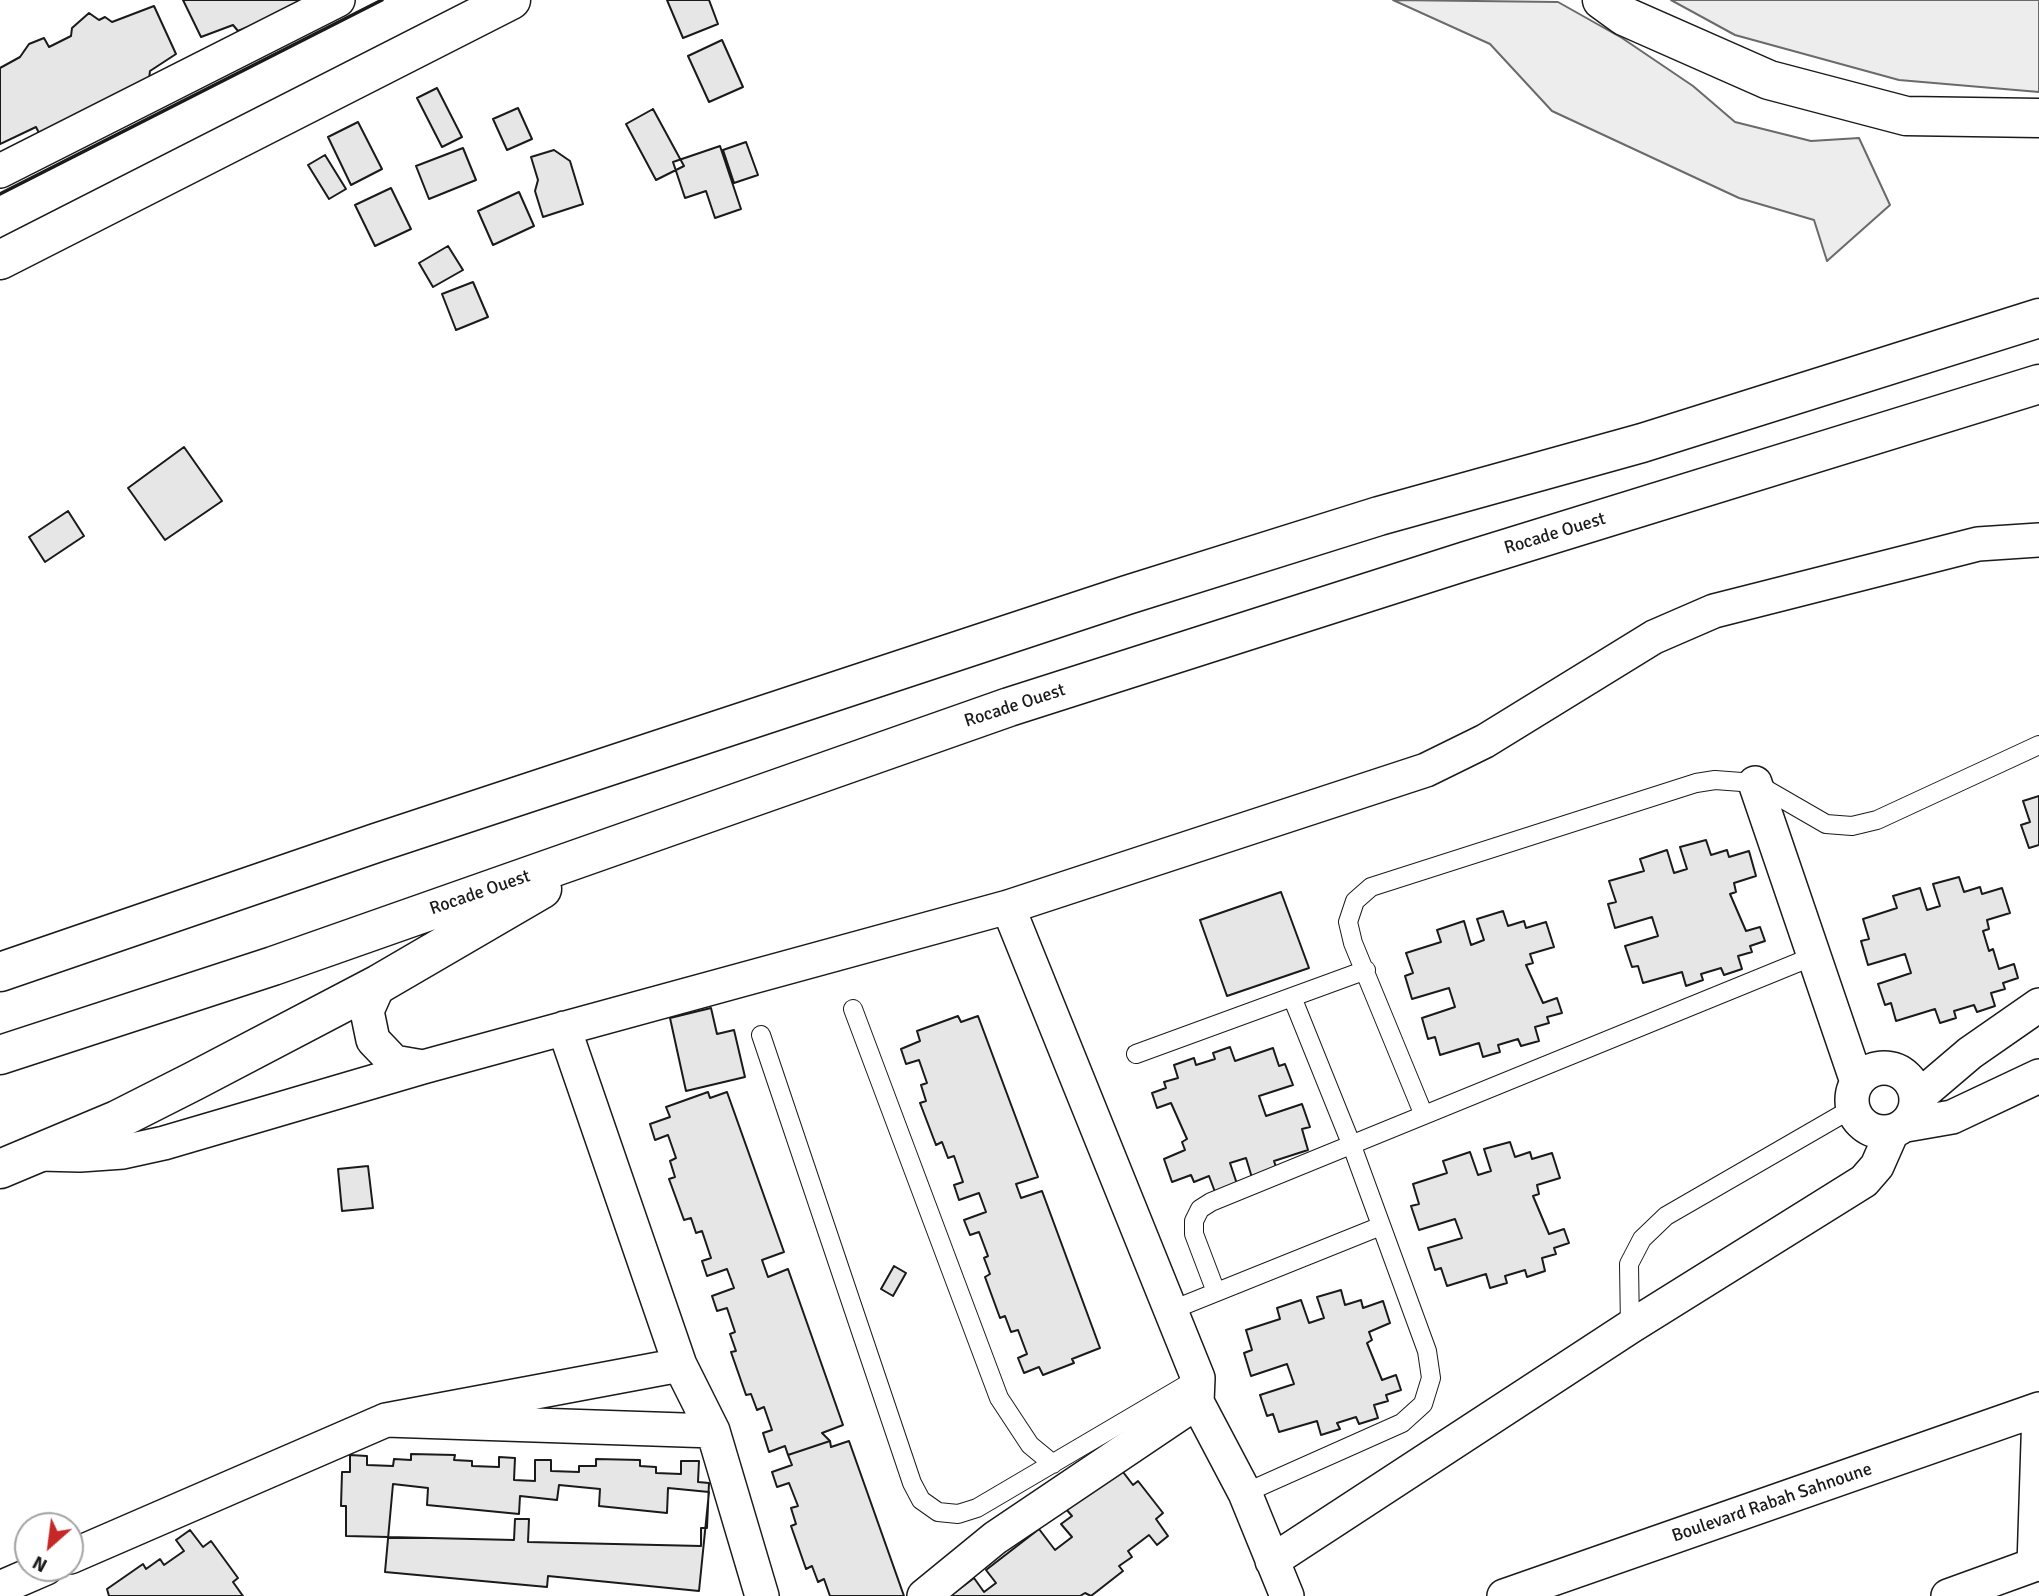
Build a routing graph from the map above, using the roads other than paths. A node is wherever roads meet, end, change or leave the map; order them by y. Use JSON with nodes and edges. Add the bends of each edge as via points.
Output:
{"nodes":[{"id":1,"x":338,"y":0,"type":"edge"},
{"id":2,"x":510,"y":0,"type":"edge"},
{"id":3,"x":1602,"y":0,"type":"edge"},
{"id":4,"x":2039,"y":118,"type":"edge"},
{"id":5,"x":0,"y":171,"type":"edge"},
{"id":6,"x":0,"y":260,"type":"edge"},
{"id":7,"x":2039,"y":318,"type":"edge"},
{"id":8,"x":2039,"y":384,"type":"edge"},
{"id":9,"x":2039,"y":540,"type":"edge"},
{"id":10,"x":2039,"y":745,"type":"edge"},
{"id":11,"x":1755,"y":783,"type":"junction"},
{"id":12,"x":664,"y":828,"type":"junction"},
{"id":13,"x":1008,"y":907,"type":"junction"},
{"id":14,"x":1814,"y":956,"type":"junction"},
{"id":15,"x":1366,"y":970,"type":"junction"},
{"id":16,"x":0,"y":972,"type":"edge"},
{"id":17,"x":379,"y":984,"type":"junction"},
{"id":18,"x":1293,"y":997,"type":"junction"},
{"id":19,"x":2039,"y":1005,"type":"edge"},
{"id":20,"x":853,"y":1010,"type":"dead end"},
{"id":21,"x":564,"y":1028,"type":"junction"},
{"id":22,"x":761,"y":1035,"type":"dead end"},
{"id":23,"x":1136,"y":1054,"type":"dead end"},
{"id":24,"x":0,"y":1055,"type":"edge"},
{"id":25,"x":423,"y":1067,"type":"junction"},
{"id":26,"x":2039,"y":1076,"type":"edge"},
{"id":27,"x":1855,"y":1095,"type":"junction"},
{"id":28,"x":1423,"y":1113,"type":"junction"},
{"id":29,"x":1905,"y":1119,"type":"junction"},
{"id":30,"x":1352,"y":1146,"type":"junction"},
{"id":31,"x":37,"y":1154,"type":"junction"},
{"id":32,"x":0,"y":1169,"type":"edge"},
{"id":33,"x":1381,"y":1226,"type":"junction"},
{"id":34,"x":1216,"y":1292,"type":"junction"},
{"id":35,"x":1172,"y":1310,"type":"junction"},
{"id":36,"x":1630,"y":1327,"type":"junction"},
{"id":37,"x":680,"y":1365,"type":"junction"},
{"id":38,"x":1198,"y":1390,"type":"junction"},
{"id":39,"x":2039,"y":1410,"type":"edge"},
{"id":40,"x":386,"y":1420,"type":"junction"},
{"id":41,"x":713,"y":1431,"type":"junction"},
{"id":42,"x":1053,"y":1464,"type":"junction"},
{"id":43,"x":1245,"y":1493,"type":"junction"},
{"id":44,"x":84,"y":1552,"type":"edge"},
{"id":45,"x":1272,"y":1561,"type":"junction"},
{"id":46,"x":2036,"y":1564,"type":"edge"},
{"id":47,"x":762,"y":1596,"type":"edge"},
{"id":48,"x":924,"y":1596,"type":"edge"},
{"id":49,"x":1287,"y":1596,"type":"edge"},
{"id":50,"x":1504,"y":1596,"type":"edge"},
{"id":51,"x":1948,"y":1596,"type":"edge"}],
"edges":[{"from":1,"to":5,"type":"street"},
{"from":2,"to":6,"type":"main road"},
{"from":3,"to":4,"type":"main road","via":[[1624,16],[1769,80],[1906,116]]},
{"from":7,"to":16,"type":"main road","via":[[1642,443],[1379,516],[1127,595]]},
{"from":8,"to":12,"type":"main road","name":"Rocade Ouest","via":[[1200,645]]},
{"from":9,"to":13,"type":"street","via":[[1978,544],[1714,611],[1654,637],[1485,741],[1426,769]]},
{"from":10,"to":11,"type":"lane","via":[[1877,820],[1852,827],[1826,824]]},
{"from":11,"to":14,"type":"street"},
{"from":11,"to":15,"type":"lane","via":[[1696,783],[1371,887],[1355,901],[1348,922]]},
{"from":12,"to":17,"type":"main road","via":[[542,889]]},
{"from":12,"to":24,"type":"main road","name":"Rocade Ouest","via":[[272,966]]},
{"from":13,"to":21,"type":"street"},
{"from":13,"to":35,"type":"street"},
{"from":14,"to":27,"type":"street"},
{"from":14,"to":28,"type":"lane"},
{"from":15,"to":18,"type":"lane"},
{"from":15,"to":28,"type":"lane"},
{"from":17,"to":25,"type":"street","via":[[367,1012],[373,1040],[394,1062]]},
{"from":17,"to":31,"type":"main road","via":[[117,1120]]},
{"from":18,"to":23,"type":"lane"},
{"from":18,"to":30,"type":"lane"},
{"from":19,"to":29,"type":"street","via":[[1970,1053]]},
{"from":20,"to":42,"type":"lane","via":[[999,1398],[1030,1445]]},
{"from":21,"to":25,"type":"street"},
{"from":21,"to":37,"type":"street"},
{"from":22,"to":42,"type":"lane","via":[[907,1470],[922,1500],[938,1512],[958,1514],[977,1508]]},
{"from":25,"to":31,"type":"street","via":[[164,1143],[101,1153]]},
{"from":26,"to":29,"type":"street","via":[[1952,1117]]},
{"from":27,"to":29,"type":"street","via":[[1868,1128],[1880,1133]]},
{"from":27,"to":29,"type":"street","via":[[1867,1073],[1893,1069],[1913,1086]]},
{"from":27,"to":36,"type":"lane","via":[[1666,1216],[1642,1239],[1629,1264]]},
{"from":28,"to":30,"type":"lane"},
{"from":29,"to":36,"type":"street","via":[[1864,1181]]},
{"from":30,"to":33,"type":"lane"},
{"from":30,"to":34,"type":"lane","via":[[1200,1209],[1194,1234]]},
{"from":31,"to":32,"type":"main road"},
{"from":33,"to":34,"type":"lane"},
{"from":33,"to":43,"type":"lane","via":[[1427,1351],[1431,1378],[1423,1404],[1402,1423]]},
{"from":34,"to":35,"type":"lane"},
{"from":35,"to":38,"type":"street"},
{"from":36,"to":45,"type":"street"},
{"from":37,"to":40,"type":"street"},
{"from":37,"to":41,"type":"street"},
{"from":38,"to":42,"type":"lane"},
{"from":38,"to":43,"type":"street"},
{"from":38,"to":48,"type":"street","via":[[995,1538]]},
{"from":39,"to":46,"type":"street"},
{"from":39,"to":50,"type":"street","name":"Boulevard Rabah Sahnoune"},
{"from":40,"to":41,"type":"street"},
{"from":40,"to":44,"type":"street"},
{"from":41,"to":47,"type":"street"},
{"from":43,"to":45,"type":"street"},
{"from":45,"to":49,"type":"street"},
{"from":46,"to":51,"type":"street"}]}
